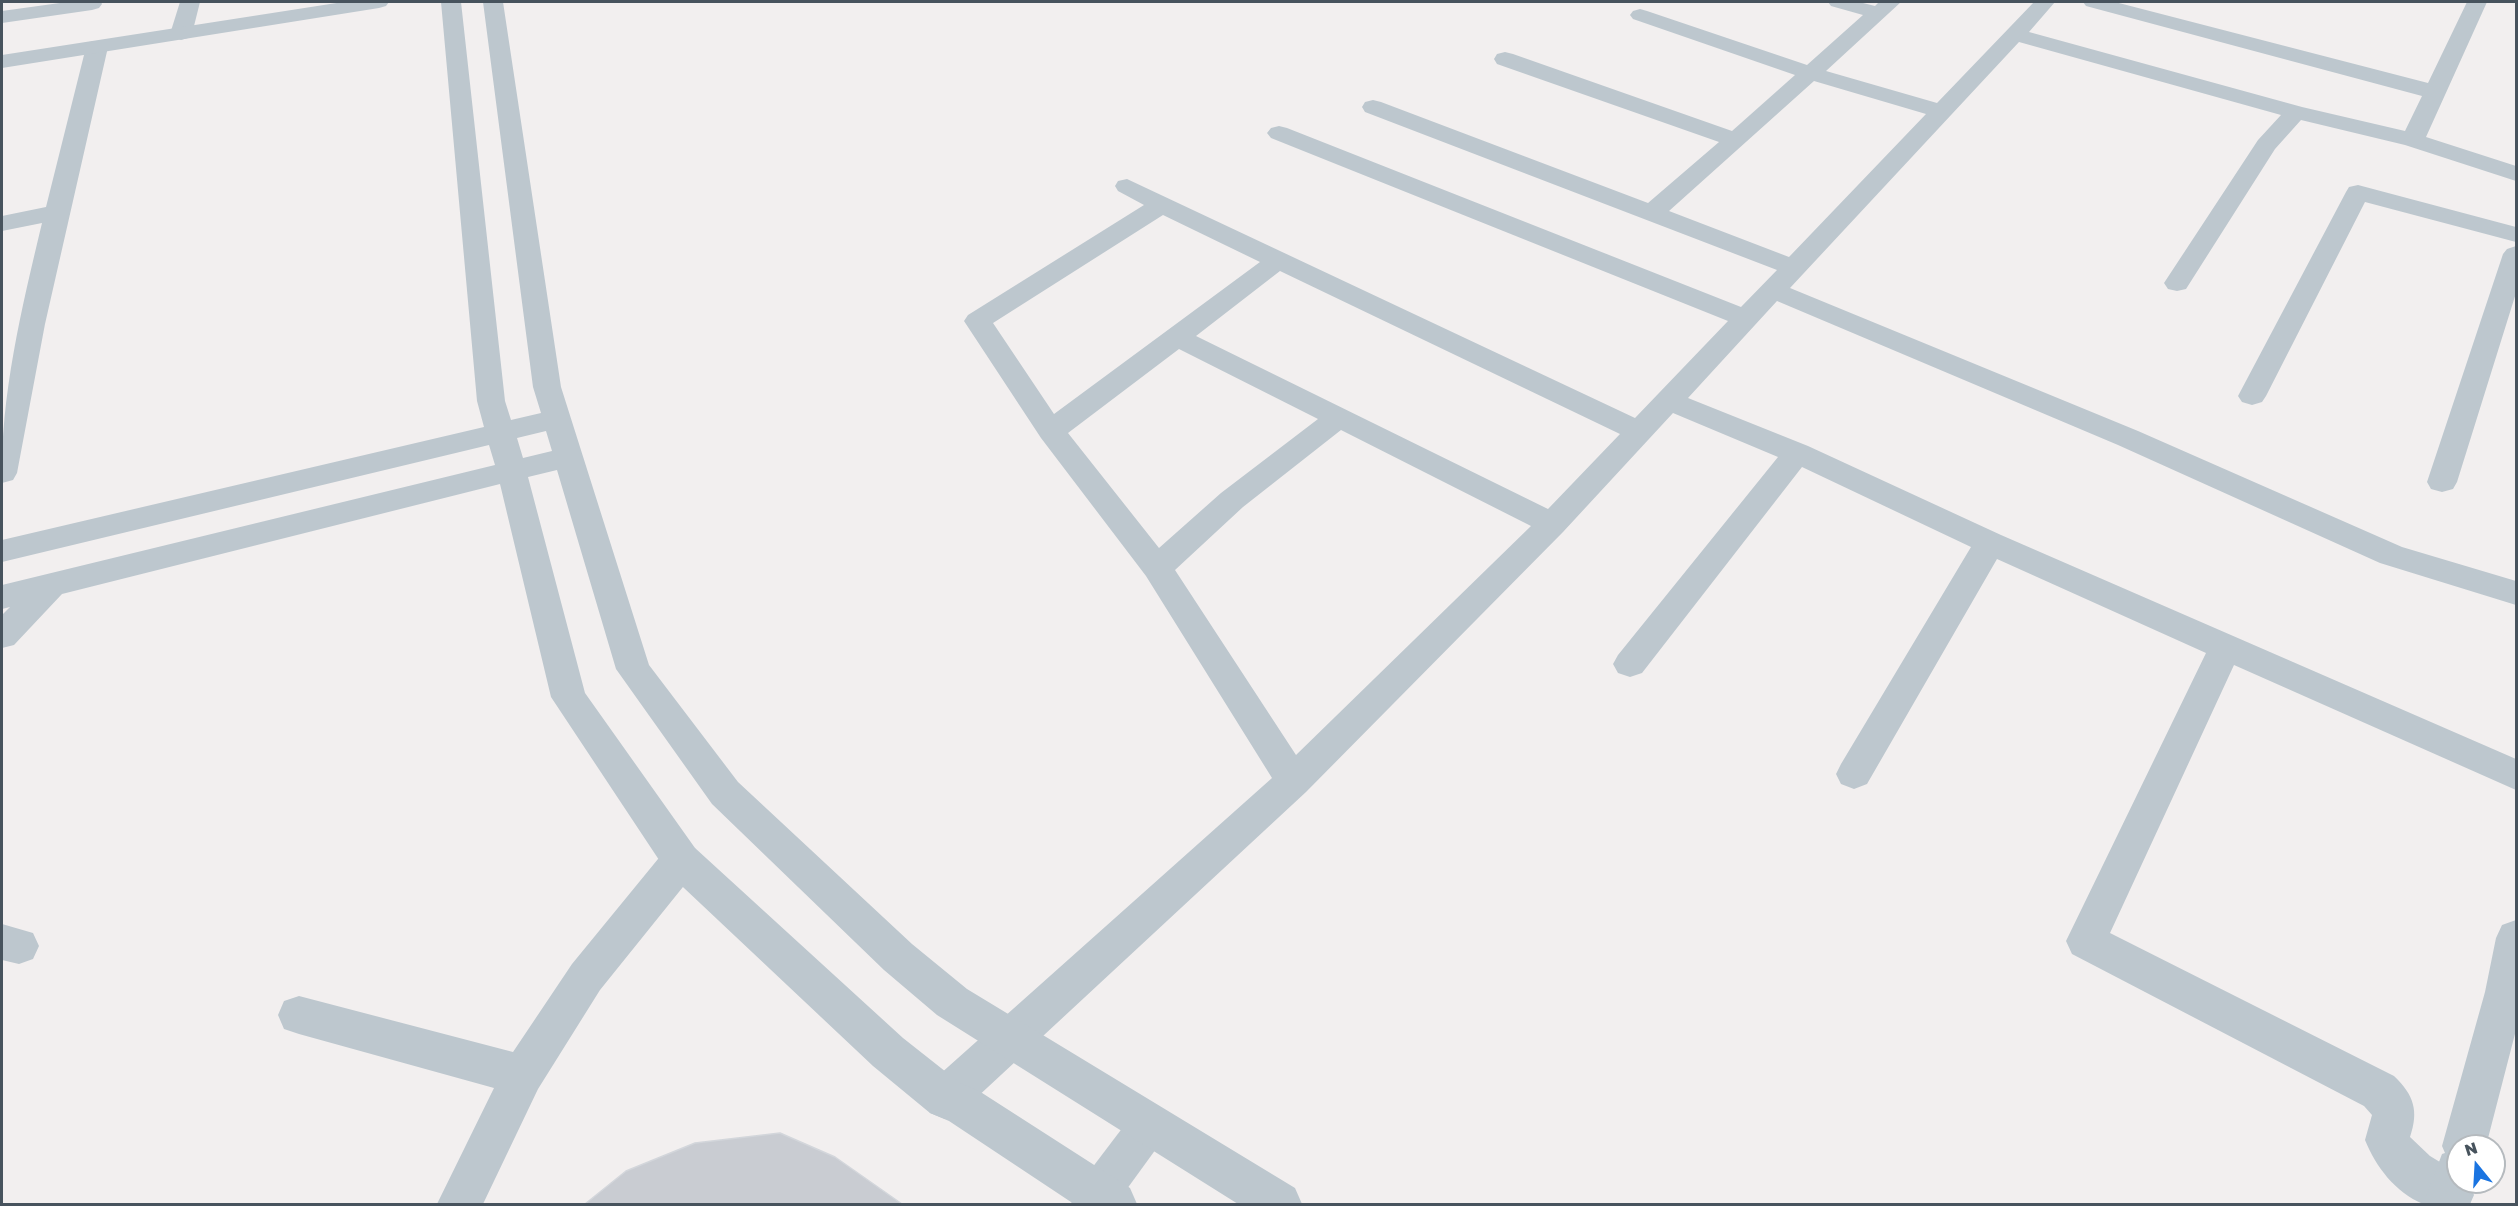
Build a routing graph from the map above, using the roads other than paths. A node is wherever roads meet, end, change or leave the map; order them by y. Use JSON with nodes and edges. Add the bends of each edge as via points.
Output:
{"nodes":[{"id":1,"x":190,"y":2,"type":"edge"},
{"id":2,"x":379,"y":2,"type":"edge"},
{"id":3,"x":451,"y":2,"type":"edge"},
{"id":4,"x":493,"y":2,"type":"edge"},
{"id":5,"x":1838,"y":2,"type":"edge"},
{"id":6,"x":2045,"y":2,"type":"edge"},
{"id":7,"x":2093,"y":2,"type":"edge"},
{"id":8,"x":2477,"y":2,"type":"edge"},
{"id":9,"x":92,"y":4,"type":"dead end"},
{"id":10,"x":1884,"y":7,"type":"edge"},
{"id":11,"x":1640,"y":15,"type":"dead end"},
{"id":12,"x":2,"y":18,"type":"edge"},
{"id":13,"x":181,"y":34,"type":"junction"},
{"id":14,"x":2014,"y":34,"type":"junction"},
{"id":15,"x":97,"y":47,"type":"junction"},
{"id":16,"x":1505,"y":59,"type":"dead end"},
{"id":17,"x":2,"y":62,"type":"edge"},
{"id":18,"x":1810,"y":74,"type":"junction"},
{"id":19,"x":2435,"y":92,"type":"junction"},
{"id":20,"x":1373,"y":106,"type":"dead end"},
{"id":21,"x":1941,"y":111,"type":"junction"},
{"id":22,"x":2296,"y":112,"type":"junction"},
{"id":23,"x":1279,"y":133,"type":"dead end"},
{"id":24,"x":1736,"y":140,"type":"junction"},
{"id":25,"x":2413,"y":140,"type":"junction"},
{"id":26,"x":2517,"y":174,"type":"edge"},
{"id":27,"x":1127,"y":186,"type":"dead end"},
{"id":28,"x":1162,"y":205,"type":"junction"},
{"id":29,"x":57,"y":213,"type":"junction"},
{"id":30,"x":1651,"y":214,"type":"junction"},
{"id":31,"x":2,"y":223,"type":"edge"},
{"id":32,"x":2517,"y":235,"type":"edge"},
{"id":33,"x":2517,"y":254,"type":"edge"},
{"id":34,"x":1279,"y":261,"type":"junction"},
{"id":35,"x":1795,"y":268,"type":"junction"},
{"id":36,"x":2177,"y":283,"type":"dead end"},
{"id":37,"x":1773,"y":291,"type":"junction"},
{"id":38,"x":1746,"y":319,"type":"junction"},
{"id":39,"x":31,"y":324,"type":"junction"},
{"id":40,"x":2,"y":330,"type":"edge"},
{"id":41,"x":1175,"y":336,"type":"junction"},
{"id":42,"x":2252,"y":396,"type":"dead end"},
{"id":43,"x":1669,"y":400,"type":"junction"},
{"id":44,"x":1339,"y":417,"type":"junction"},
{"id":45,"x":557,"y":419,"type":"junction"},
{"id":46,"x":1051,"y":431,"type":"junction"},
{"id":47,"x":1640,"y":432,"type":"junction"},
{"id":48,"x":501,"y":433,"type":"junction"},
{"id":49,"x":1797,"y":453,"type":"junction"},
{"id":50,"x":568,"y":457,"type":"junction"},
{"id":51,"x":512,"y":472,"type":"junction"},
{"id":52,"x":2,"y":473,"type":"edge"},
{"id":53,"x":2442,"y":482,"type":"dead end"},
{"id":54,"x":1552,"y":524,"type":"junction"},
{"id":55,"x":93,"y":530,"type":"junction"},
{"id":56,"x":1990,"y":543,"type":"junction"},
{"id":57,"x":2,"y":551,"type":"edge"},
{"id":58,"x":1157,"y":568,"type":"junction"},
{"id":59,"x":52,"y":584,"type":"junction"},
{"id":60,"x":2517,"y":593,"type":"edge"},
{"id":61,"x":2,"y":597,"type":"edge"},
{"id":62,"x":2,"y":636,"type":"edge"},
{"id":63,"x":2226,"y":646,"type":"junction"},
{"id":64,"x":1630,"y":664,"type":"dead end"},
{"id":65,"x":1854,"y":774,"type":"dead end"},
{"id":66,"x":2517,"y":775,"type":"edge"},
{"id":67,"x":1293,"y":781,"type":"junction"},
{"id":68,"x":681,"y":860,"type":"junction"},
{"id":69,"x":2517,"y":938,"type":"edge"},
{"id":70,"x":2511,"y":996,"type":"edge"},
{"id":71,"x":299,"y":1014,"type":"dead end"},
{"id":72,"x":1011,"y":1039,"type":"junction"},
{"id":73,"x":523,"y":1075,"type":"junction"},
{"id":74,"x":945,"y":1098,"type":"junction"},
{"id":75,"x":1150,"y":1124,"type":"junction"},
{"id":76,"x":2468,"y":1134,"type":"edge"},
{"id":77,"x":2446,"y":1187,"type":"edge"},
{"id":78,"x":1102,"y":1201,"type":"edge"},
{"id":79,"x":460,"y":1204,"type":"edge"},
{"id":80,"x":1279,"y":1204,"type":"edge"}],
"edges":[{"from":1,"to":13,"type":"street"},
{"from":2,"to":13,"type":"street"},
{"from":3,"to":48,"type":"street","via":[[491,401]]},
{"from":4,"to":45,"type":"street","via":[[547,387]]},
{"from":5,"to":10,"type":"street"},
{"from":6,"to":14,"type":"street"},
{"from":7,"to":19,"type":"street"},
{"from":8,"to":19,"type":"street"},
{"from":9,"to":12,"type":"street"},
{"from":10,"to":18,"type":"street"},
{"from":11,"to":18,"type":"street"},
{"from":13,"to":15,"type":"street"},
{"from":14,"to":21,"type":"street"},
{"from":14,"to":22,"type":"street"},
{"from":15,"to":17,"type":"street"},
{"from":15,"to":29,"type":"street"},
{"from":16,"to":24,"type":"street"},
{"from":18,"to":21,"type":"street"},
{"from":18,"to":24,"type":"street"},
{"from":19,"to":25,"type":"street"},
{"from":20,"to":30,"type":"street"},
{"from":21,"to":35,"type":"street"},
{"from":22,"to":25,"type":"street"},
{"from":22,"to":36,"type":"street","via":[[2266,145]]},
{"from":23,"to":38,"type":"street"},
{"from":24,"to":30,"type":"street"},
{"from":25,"to":26,"type":"street"},
{"from":27,"to":28,"type":"street"},
{"from":28,"to":34,"type":"street"},
{"from":28,"to":46,"type":"street","via":[[978,321]]},
{"from":29,"to":31,"type":"street"},
{"from":29,"to":39,"type":"street"},
{"from":30,"to":35,"type":"street"},
{"from":32,"to":42,"type":"street","via":[[2358,192]]},
{"from":33,"to":53,"type":"street"},
{"from":34,"to":41,"type":"street"},
{"from":34,"to":47,"type":"street"},
{"from":35,"to":37,"type":"street"},
{"from":37,"to":38,"type":"street"},
{"from":37,"to":60,"type":"street","via":[[2128,438],[2391,555]]},
{"from":38,"to":43,"type":"street"},
{"from":39,"to":40,"type":"street"},
{"from":39,"to":52,"type":"street"},
{"from":41,"to":44,"type":"street"},
{"from":41,"to":46,"type":"street"},
{"from":43,"to":47,"type":"street"},
{"from":43,"to":49,"type":"street"},
{"from":44,"to":54,"type":"street"},
{"from":44,"to":58,"type":"street","via":[[1232,500]]},
{"from":45,"to":48,"type":"street"},
{"from":45,"to":50,"type":"street"},
{"from":46,"to":58,"type":"street"},
{"from":47,"to":54,"type":"street"},
{"from":48,"to":51,"type":"street"},
{"from":48,"to":55,"type":"street"},
{"from":49,"to":56,"type":"street"},
{"from":49,"to":64,"type":"street"},
{"from":50,"to":51,"type":"street"},
{"from":50,"to":72,"type":"street","via":[[633,669],[724,793],[898,957],[952,1002]]},
{"from":51,"to":59,"type":"street"},
{"from":51,"to":68,"type":"street","via":[[568,698]]},
{"from":54,"to":67,"type":"street"},
{"from":55,"to":57,"type":"street"},
{"from":55,"to":59,"type":"street"},
{"from":56,"to":63,"type":"street"},
{"from":56,"to":65,"type":"street"},
{"from":58,"to":67,"type":"street"},
{"from":59,"to":61,"type":"street"},
{"from":59,"to":62,"type":"street"},
{"from":63,"to":66,"type":"street"},
{"from":63,"to":77,"type":"street","via":[[2086,941],[2379,1090],[2392,1102],[2396,1114],[2387,1140],[2393,1153],[2405,1165]]},
{"from":67,"to":72,"type":"street"},
{"from":68,"to":73,"type":"street","via":[[586,977]]},
{"from":68,"to":74,"type":"street","via":[[888,1052]]},
{"from":69,"to":70,"type":"street"},
{"from":70,"to":76,"type":"street"},
{"from":71,"to":73,"type":"street"},
{"from":72,"to":74,"type":"street"},
{"from":72,"to":75,"type":"street"},
{"from":73,"to":79,"type":"street"},
{"from":74,"to":78,"type":"street","via":[[964,1106]]},
{"from":75,"to":78,"type":"lane"},
{"from":75,"to":80,"type":"street"}]}
